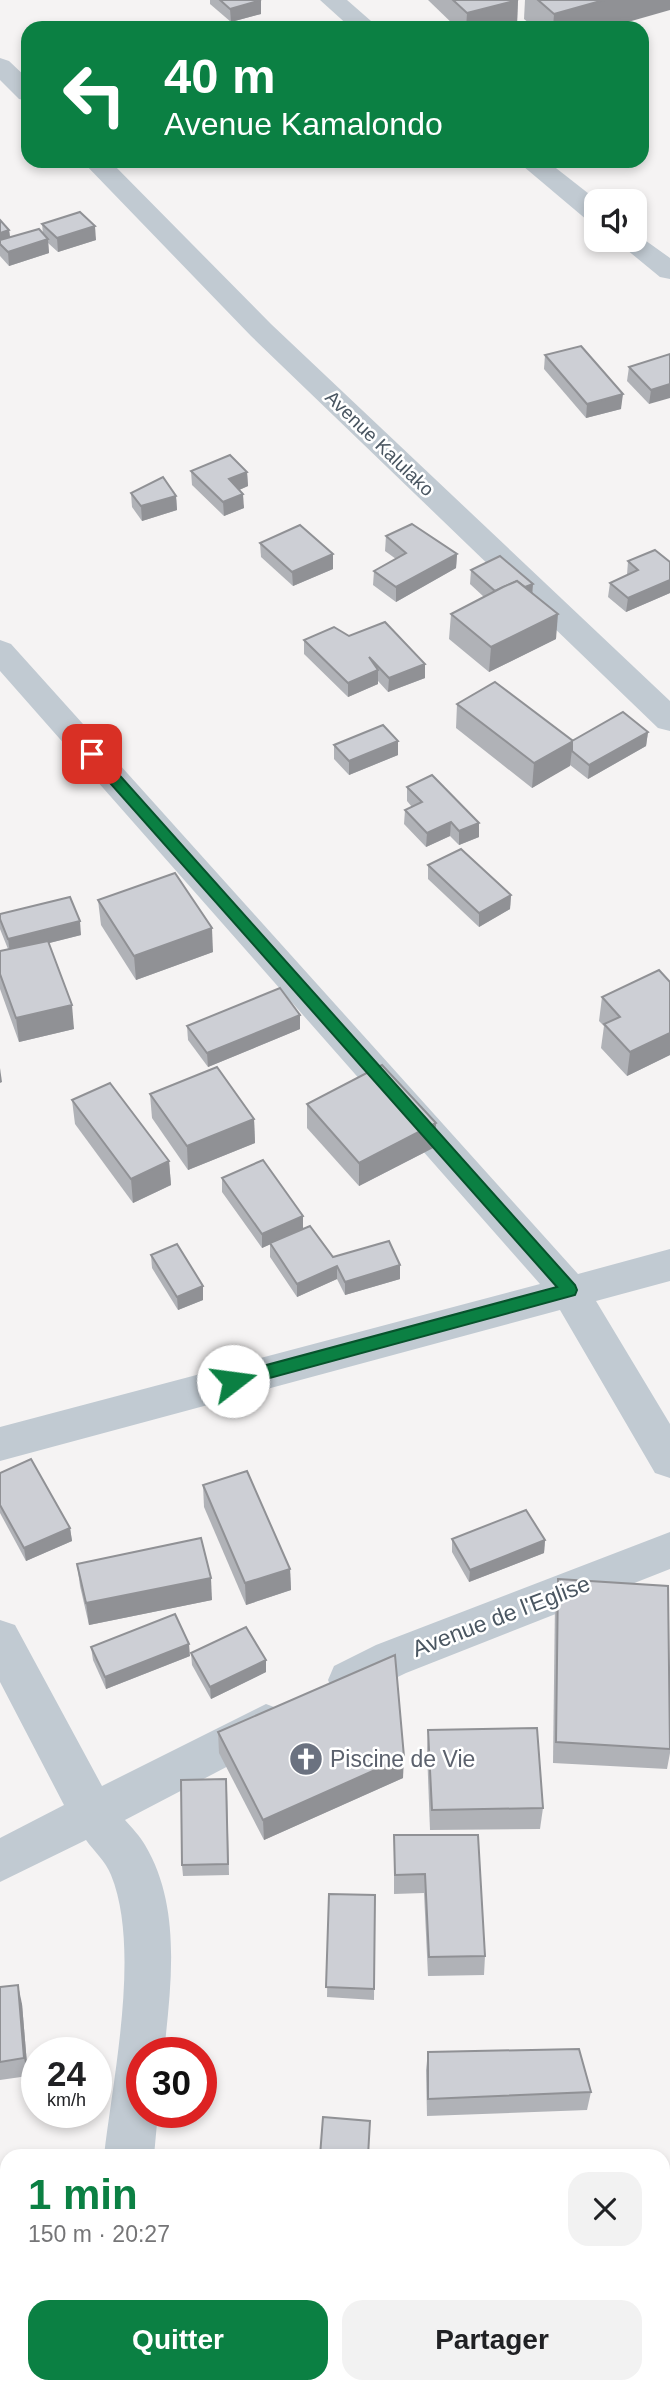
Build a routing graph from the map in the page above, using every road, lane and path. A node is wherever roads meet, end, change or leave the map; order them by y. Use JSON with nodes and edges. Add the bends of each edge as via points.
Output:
{"nodes":[{"id":1,"x":331,"y":0,"type":"edge"},
{"id":2,"x":357,"y":21,"type":"edge"},
{"id":3,"x":0,"y":66,"type":"edge"},
{"id":4,"x":21,"y":86,"type":"edge"},
{"id":5,"x":102,"y":168,"type":"edge"},
{"id":6,"x":539,"y":168,"type":"edge"},
{"id":7,"x":584,"y":205,"type":"edge"},
{"id":8,"x":645,"y":252,"type":"edge"},
{"id":9,"x":670,"y":271,"type":"edge"},
{"id":10,"x":0,"y":651,"type":"edge"},
{"id":11,"x":670,"y":720,"type":"edge"},
{"id":12,"x":670,"y":1265,"type":"edge"},
{"id":13,"x":569,"y":1290,"type":"junction"},
{"id":14,"x":0,"y":1444,"type":"edge"},
{"id":15,"x":670,"y":1461,"type":"edge"},
{"id":16,"x":670,"y":1550,"type":"edge"},
{"id":17,"x":0,"y":1639,"type":"edge"},
{"id":18,"x":93,"y":1814,"type":"junction"},
{"id":19,"x":0,"y":1861,"type":"edge"},
{"id":20,"x":130,"y":2149,"type":"edge"}],
"edges":[{"from":1,"to":2,"type":"street"},
{"from":3,"to":4,"type":"street"},
{"from":5,"to":11,"type":"street","name":"Avenue Kalulako","via":[[261,330]]},
{"from":6,"to":7,"type":"street"},
{"from":8,"to":9,"type":"street"},
{"from":10,"to":13,"type":"street"},
{"from":12,"to":13,"type":"street"},
{"from":13,"to":14,"type":"street"},
{"from":13,"to":15,"type":"street"},
{"from":16,"to":18,"type":"street","name":"Avenue de l'Eglise","via":[[391,1659]]},
{"from":17,"to":18,"type":"street"},
{"from":18,"to":19,"type":"street","name":"Avenue de l'Eglise"},
{"from":18,"to":20,"type":"street","via":[[129,1860],[143,1901],[149,1973]]}]}
